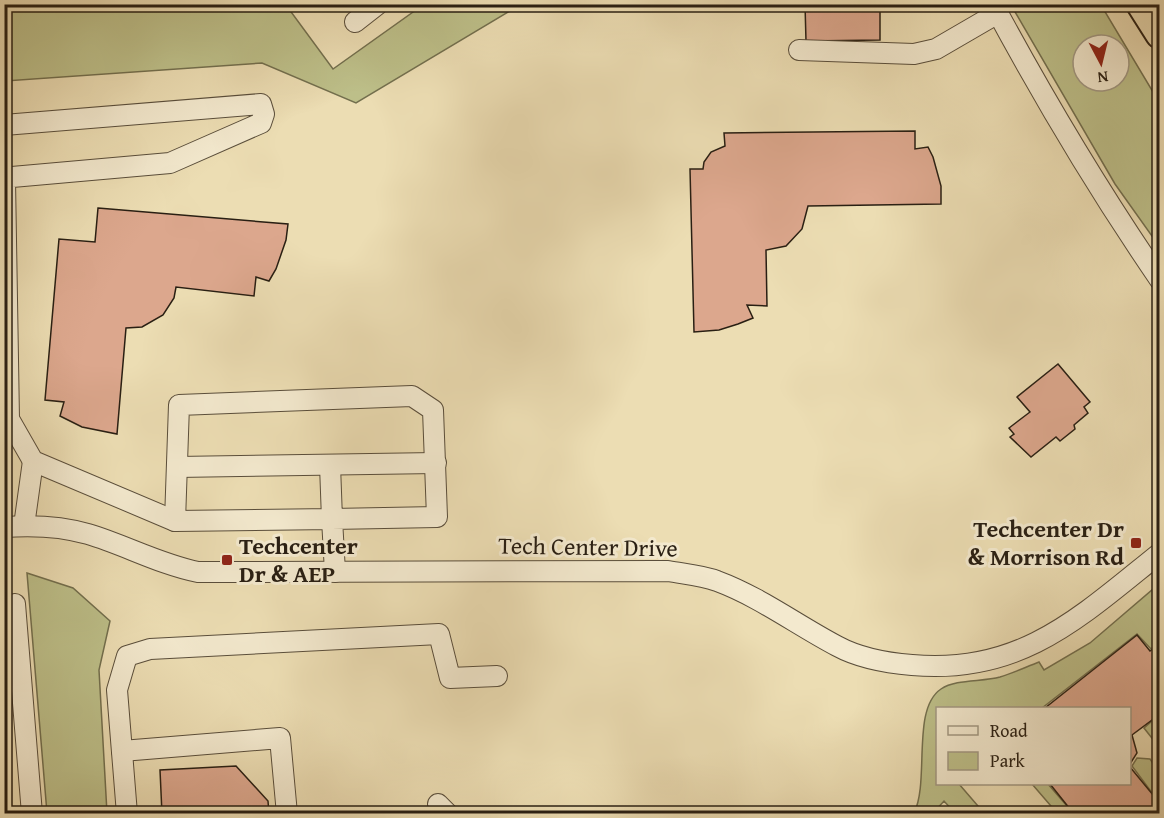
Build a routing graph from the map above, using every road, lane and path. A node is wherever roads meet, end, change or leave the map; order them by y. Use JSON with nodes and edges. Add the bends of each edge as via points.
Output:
{"nodes":[{"id":1,"x":378,"y":4,"type":"edge"},
{"id":2,"x":1141,"y":4,"type":"edge"},
{"id":3,"x":996,"y":9,"type":"edge"},
{"id":4,"x":355,"y":22,"type":"dead end"},
{"id":5,"x":1160,"y":34,"type":"edge"},
{"id":6,"x":799,"y":50,"type":"dead end"},
{"id":7,"x":4,"y":125,"type":"edge"},
{"id":8,"x":1160,"y":280,"type":"edge"},
{"id":9,"x":7,"y":418,"type":"edge"},
{"id":10,"x":33,"y":460,"type":"junction"},
{"id":11,"x":436,"y":463,"type":"junction"},
{"id":12,"x":330,"y":465,"type":"junction"},
{"id":13,"x":177,"y":466,"type":"junction"},
{"id":14,"x":332,"y":519,"type":"junction"},
{"id":15,"x":175,"y":521,"type":"junction"},
{"id":16,"x":14,"y":526,"type":"edge"},
{"id":17,"x":1160,"y":552,"type":"edge"},
{"id":18,"x":335,"y":572,"type":"junction"},
{"id":19,"x":15,"y":604,"type":"dead end"},
{"id":20,"x":497,"y":676,"type":"dead end"},
{"id":21,"x":122,"y":751,"type":"junction"},
{"id":22,"x":32,"y":813,"type":"edge"},
{"id":23,"x":127,"y":813,"type":"edge"},
{"id":24,"x":287,"y":813,"type":"edge"}],
"edges":[{"from":1,"to":4,"type":"street"},
{"from":2,"to":5,"type":"highway"},
{"from":3,"to":6,"type":"street","via":[[936,49],[914,54]]},
{"from":3,"to":8,"type":"street","via":[[1040,89]]},
{"from":7,"to":9,"type":"street","via":[[261,104],[264,114],[261,123],[170,163],[5,180]]},
{"from":9,"to":10,"type":"street"},
{"from":10,"to":15,"type":"street"},
{"from":10,"to":16,"type":"street"},
{"from":11,"to":12,"type":"street"},
{"from":11,"to":13,"type":"street","via":[[433,410],[412,396],[179,405]]},
{"from":11,"to":14,"type":"street","via":[[437,517]]},
{"from":12,"to":13,"type":"street"},
{"from":12,"to":14,"type":"street"},
{"from":13,"to":15,"type":"street"},
{"from":14,"to":15,"type":"street"},
{"from":14,"to":18,"type":"street"},
{"from":16,"to":18,"type":"street","name":"Tech Center Drive","via":[[53,527],[87,534],[198,572]]},
{"from":17,"to":18,"type":"street","name":"Tech Center Drive","via":[[1089,610],[1039,642],[973,665],[933,667],[887,663],[840,648],[747,594],[715,580],[668,571]]},
{"from":19,"to":22,"type":"street"},
{"from":20,"to":21,"type":"street","via":[[450,678],[439,634],[150,649],[127,656],[117,690]]},
{"from":21,"to":23,"type":"street"},
{"from":21,"to":24,"type":"street","via":[[280,738]]}]}
